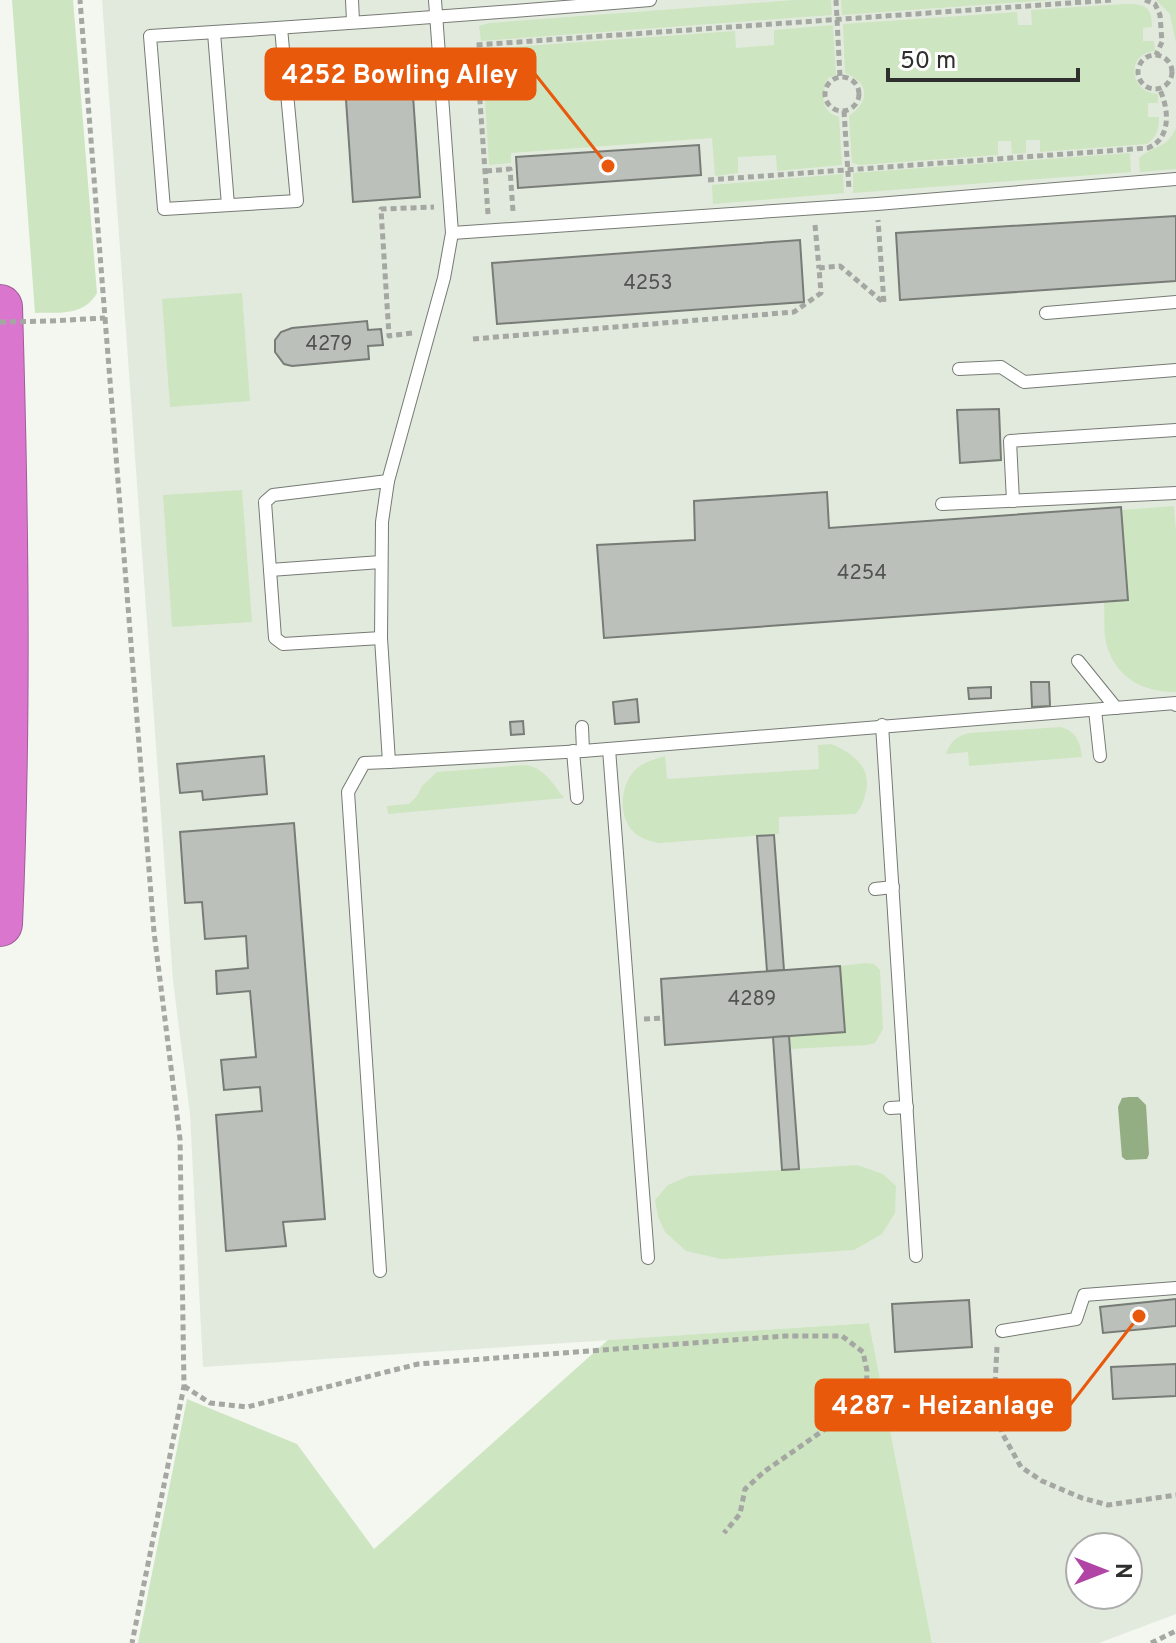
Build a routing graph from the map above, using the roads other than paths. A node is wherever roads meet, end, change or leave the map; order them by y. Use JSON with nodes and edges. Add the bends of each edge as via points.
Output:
{"nodes":[{"id":1,"x":352,"y":0,"type":"edge"},
{"id":2,"x":435,"y":0,"type":"edge"},
{"id":3,"x":650,"y":0,"type":"edge"},
{"id":4,"x":436,"y":17,"type":"junction"},
{"id":5,"x":353,"y":21,"type":"junction"},
{"id":6,"x":281,"y":28,"type":"junction"},
{"id":7,"x":214,"y":33,"type":"junction"},
{"id":8,"x":1176,"y":179,"type":"edge"},
{"id":9,"x":228,"y":205,"type":"junction"},
{"id":10,"x":452,"y":233,"type":"junction"},
{"id":11,"x":1176,"y":302,"type":"edge"},
{"id":12,"x":0,"y":307,"type":"edge"},
{"id":13,"x":1046,"y":313,"type":"dead end"},
{"id":14,"x":959,"y":369,"type":"dead end"},
{"id":15,"x":1176,"y":370,"type":"edge"},
{"id":16,"x":1176,"y":430,"type":"edge"},
{"id":17,"x":388,"y":481,"type":"junction"},
{"id":18,"x":1176,"y":493,"type":"edge"},
{"id":19,"x":1013,"y":501,"type":"junction"},
{"id":20,"x":942,"y":504,"type":"dead end"},
{"id":21,"x":381,"y":562,"type":"junction"},
{"id":22,"x":270,"y":570,"type":"junction"},
{"id":23,"x":381,"y":638,"type":"junction"},
{"id":24,"x":1078,"y":661,"type":"dead end"},
{"id":25,"x":1176,"y":704,"type":"edge"},
{"id":26,"x":1116,"y":708,"type":"junction"},
{"id":27,"x":1095,"y":710,"type":"junction"},
{"id":28,"x":882,"y":725,"type":"junction"},
{"id":29,"x":582,"y":727,"type":"dead end"},
{"id":30,"x":609,"y":749,"type":"junction"},
{"id":31,"x":578,"y":751,"type":"junction"},
{"id":32,"x":1100,"y":756,"type":"dead end"},
{"id":33,"x":389,"y":762,"type":"junction"},
{"id":34,"x":577,"y":798,"type":"dead end"},
{"id":35,"x":893,"y":887,"type":"junction"},
{"id":36,"x":875,"y":889,"type":"dead end"},
{"id":37,"x":0,"y":924,"type":"edge"},
{"id":38,"x":907,"y":1107,"type":"junction"},
{"id":39,"x":890,"y":1108,"type":"dead end"},
{"id":40,"x":916,"y":1256,"type":"dead end"},
{"id":41,"x":648,"y":1258,"type":"dead end"},
{"id":42,"x":380,"y":1271,"type":"dead end"},
{"id":43,"x":1176,"y":1288,"type":"edge"},
{"id":44,"x":1002,"y":1331,"type":"road end"}],
"edges":[{"from":1,"to":5,"type":"lane"},
{"from":2,"to":4,"type":"lane"},
{"from":3,"to":4,"type":"lane"},
{"from":4,"to":5,"type":"lane"},
{"from":4,"to":10,"type":"lane"},
{"from":5,"to":6,"type":"lane"},
{"from":6,"to":7,"type":"lane"},
{"from":6,"to":9,"type":"lane","via":[[297,201]]},
{"from":7,"to":9,"type":"lane"},
{"from":7,"to":9,"type":"lane","via":[[150,36],[164,209]]},
{"from":8,"to":10,"type":"lane"},
{"from":10,"to":17,"type":"lane"},
{"from":11,"to":13,"type":"lane"},
{"from":12,"to":37,"type":"highway","via":[[6,571]]},
{"from":14,"to":15,"type":"lane","via":[[1001,367],[1024,382]]},
{"from":16,"to":19,"type":"lane","via":[[1010,441]]},
{"from":17,"to":21,"type":"lane"},
{"from":17,"to":22,"type":"lane","via":[[273,495],[265,502]]},
{"from":18,"to":19,"type":"lane"},
{"from":19,"to":20,"type":"lane"},
{"from":21,"to":22,"type":"lane"},
{"from":21,"to":23,"type":"lane"},
{"from":22,"to":23,"type":"lane","via":[[275,638],[283,644]]},
{"from":23,"to":33,"type":"lane"},
{"from":24,"to":26,"type":"lane"},
{"from":25,"to":26,"type":"lane"},
{"from":26,"to":27,"type":"lane"},
{"from":27,"to":28,"type":"lane"},
{"from":27,"to":32,"type":"lane"},
{"from":28,"to":30,"type":"lane"},
{"from":28,"to":35,"type":"lane"},
{"from":29,"to":31,"type":"lane"},
{"from":30,"to":31,"type":"lane"},
{"from":30,"to":41,"type":"lane","via":[[643,1121]]},
{"from":31,"to":33,"type":"lane"},
{"from":31,"to":34,"type":"lane"},
{"from":33,"to":42,"type":"lane","via":[[364,763],[348,792]]},
{"from":35,"to":36,"type":"lane"},
{"from":35,"to":38,"type":"lane"},
{"from":38,"to":39,"type":"lane"},
{"from":38,"to":40,"type":"lane"},
{"from":43,"to":44,"type":"lane","via":[[1084,1295],[1076,1319]]}]}
